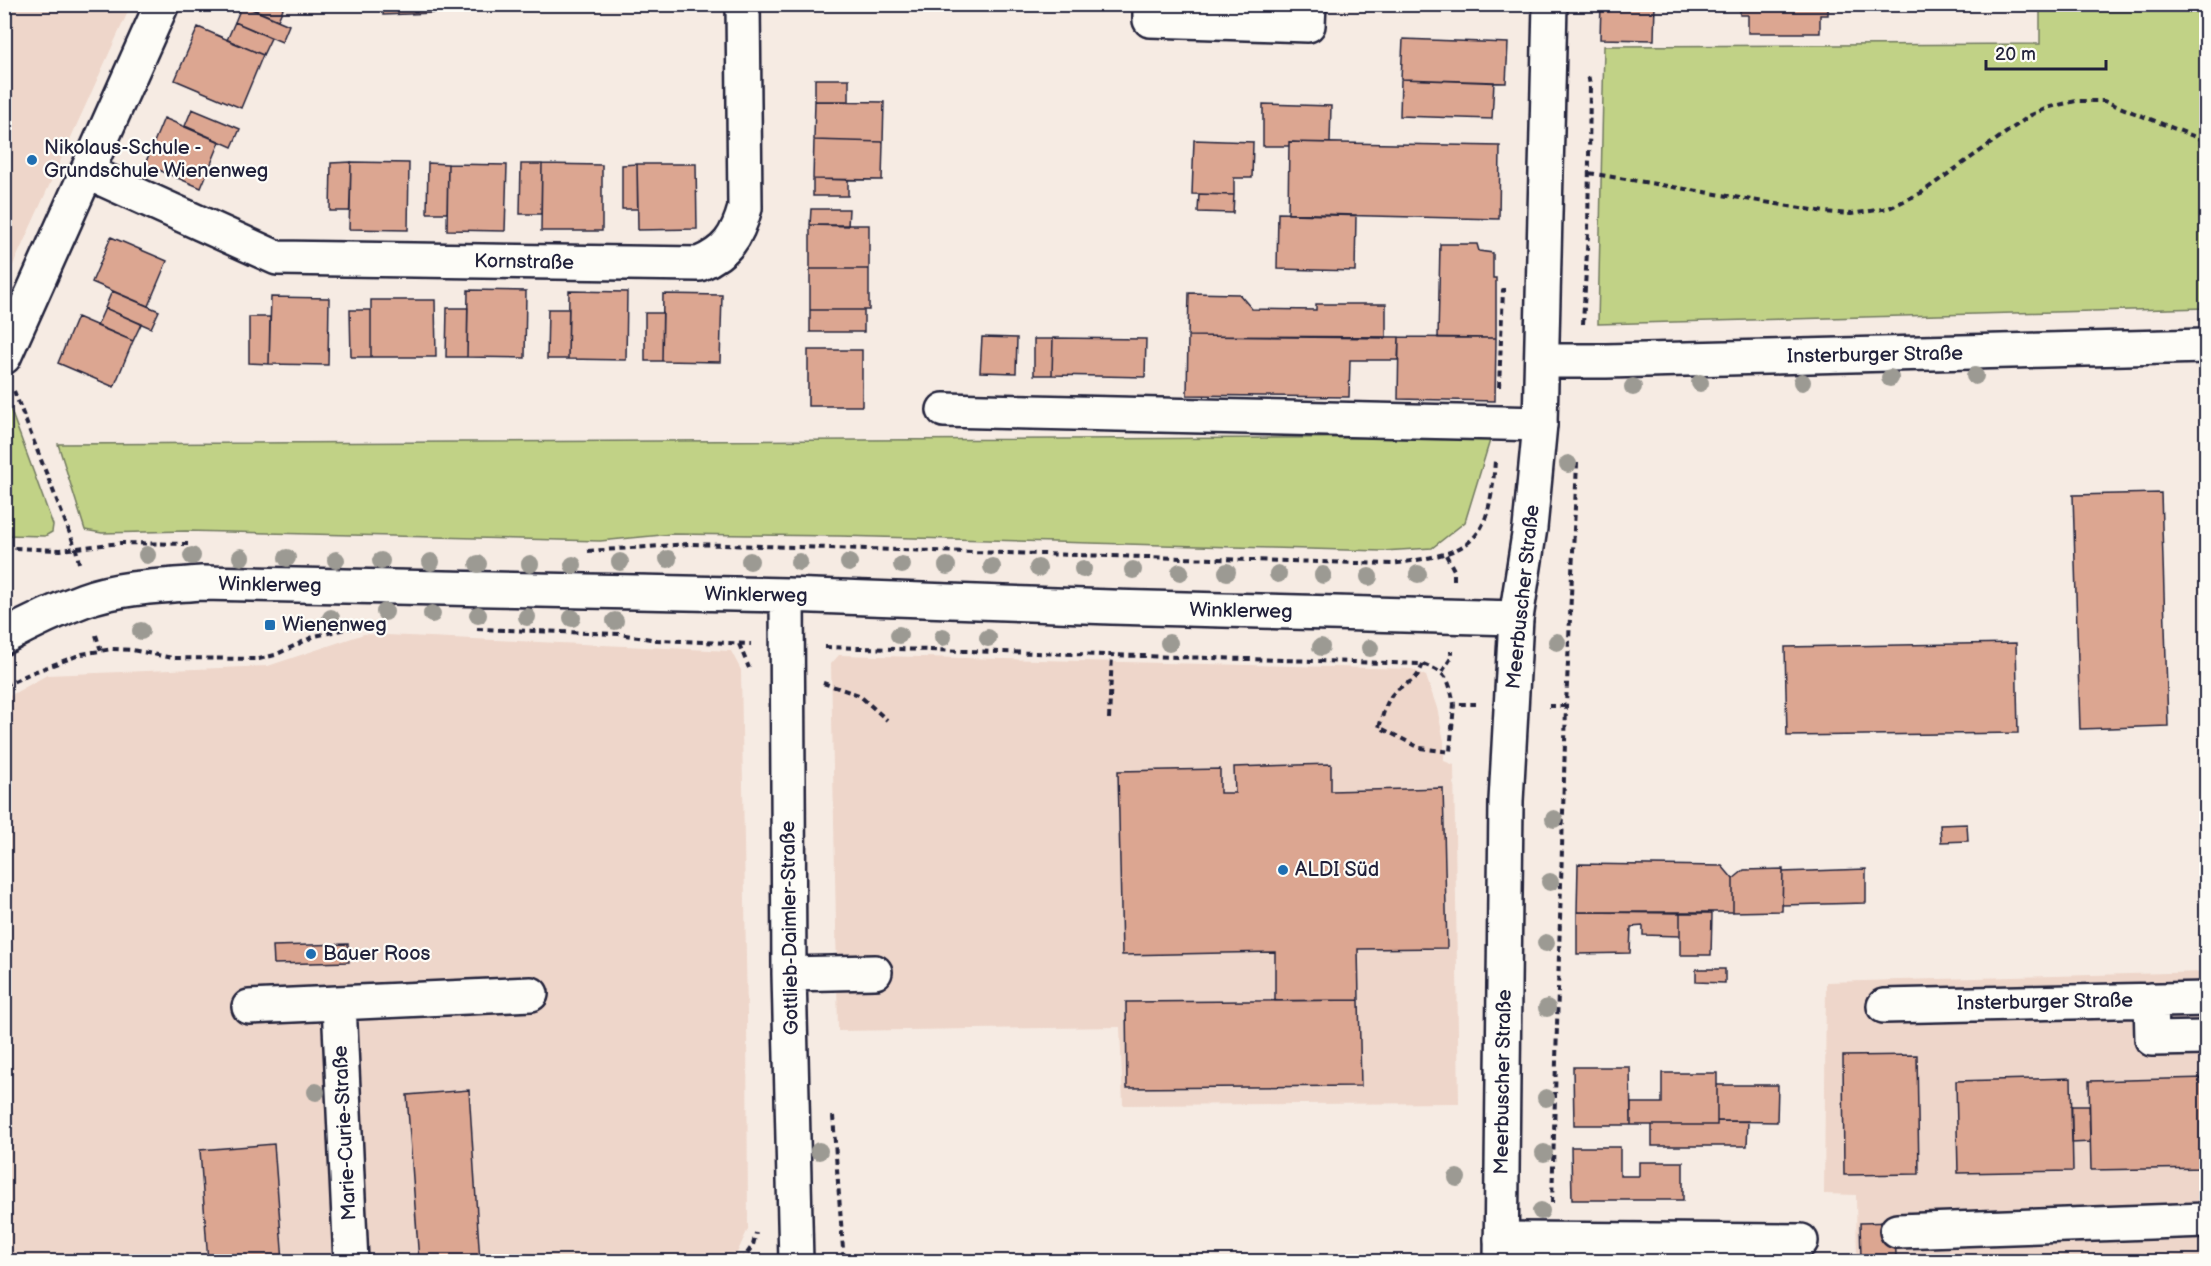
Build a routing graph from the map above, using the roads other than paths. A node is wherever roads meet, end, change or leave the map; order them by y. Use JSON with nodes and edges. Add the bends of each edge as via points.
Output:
{"nodes":[{"id":1,"x":162,"y":4,"type":"edge"},
{"id":2,"x":743,"y":4,"type":"edge"},
{"id":3,"x":1150,"y":4,"type":"edge"},
{"id":4,"x":1309,"y":4,"type":"edge"},
{"id":5,"x":1550,"y":4,"type":"edge"},
{"id":6,"x":87,"y":172,"type":"junction"},
{"id":7,"x":2206,"y":346,"type":"edge"},
{"id":8,"x":1543,"y":360,"type":"junction"},
{"id":9,"x":8,"y":371,"type":"edge"},
{"id":10,"x":944,"y":411,"type":"dead end"},
{"id":11,"x":1540,"y":424,"type":"junction"},
{"id":12,"x":787,"y":595,"type":"junction"},
{"id":13,"x":1516,"y":618,"type":"junction"},
{"id":14,"x":4,"y":637,"type":"edge"},
{"id":15,"x":875,"y":972,"type":"dead end"},
{"id":16,"x":789,"y":974,"type":"junction"},
{"id":17,"x":531,"y":994,"type":"dead end"},
{"id":18,"x":2206,"y":999,"type":"edge"},
{"id":19,"x":2151,"y":1000,"type":"junction"},
{"id":20,"x":339,"y":1004,"type":"junction"},
{"id":21,"x":1884,"y":1006,"type":"dead end"},
{"id":22,"x":249,"y":1007,"type":"dead end"},
{"id":23,"x":2206,"y":1038,"type":"edge"},
{"id":24,"x":2206,"y":1220,"type":"edge"},
{"id":25,"x":1897,"y":1231,"type":"dead end"},
{"id":26,"x":1801,"y":1241,"type":"dead end"},
{"id":27,"x":1501,"y":1250,"type":"edge"},
{"id":28,"x":351,"y":1262,"type":"edge"},
{"id":29,"x":796,"y":1262,"type":"edge"}],
"edges":[{"from":1,"to":6,"type":"street"},
{"from":2,"to":6,"type":"street","name":"Kornstraße","via":[[745,208],[739,230],[727,246],[699,264],[277,258]]},
{"from":3,"to":4,"type":"street","via":[[1150,20],[1308,25]]},
{"from":5,"to":8,"type":"street","name":"Meerbuscher Straße"},
{"from":6,"to":9,"type":"street"},
{"from":7,"to":8,"type":"street","name":"Insterburger Straße"},
{"from":8,"to":11,"type":"street","name":"Meerbuscher Straße"},
{"from":10,"to":11,"type":"street"},
{"from":11,"to":13,"type":"street","name":"Meerbuscher Straße"},
{"from":12,"to":13,"type":"street","name":"Winklerweg"},
{"from":12,"to":14,"type":"street","name":"Winklerweg","via":[[202,583],[146,587],[86,599]]},
{"from":12,"to":16,"type":"street","name":"Gottlieb-Daimler-Straße"},
{"from":13,"to":27,"type":"street","name":"Meerbuscher Straße","via":[[1506,801]]},
{"from":15,"to":16,"type":"street"},
{"from":16,"to":29,"type":"street","name":"Gottlieb-Daimler-Straße"},
{"from":17,"to":20,"type":"street"},
{"from":18,"to":19,"type":"street","name":"Insterburger Straße"},
{"from":19,"to":21,"type":"street","name":"Insterburger Straße"},
{"from":19,"to":23,"type":"street","via":[[2152,1039]]},
{"from":20,"to":22,"type":"street"},
{"from":20,"to":28,"type":"street","name":"Marie-Curie-Straße"},
{"from":24,"to":25,"type":"street"},
{"from":26,"to":27,"type":"street","via":[[1551,1239]]}]}
